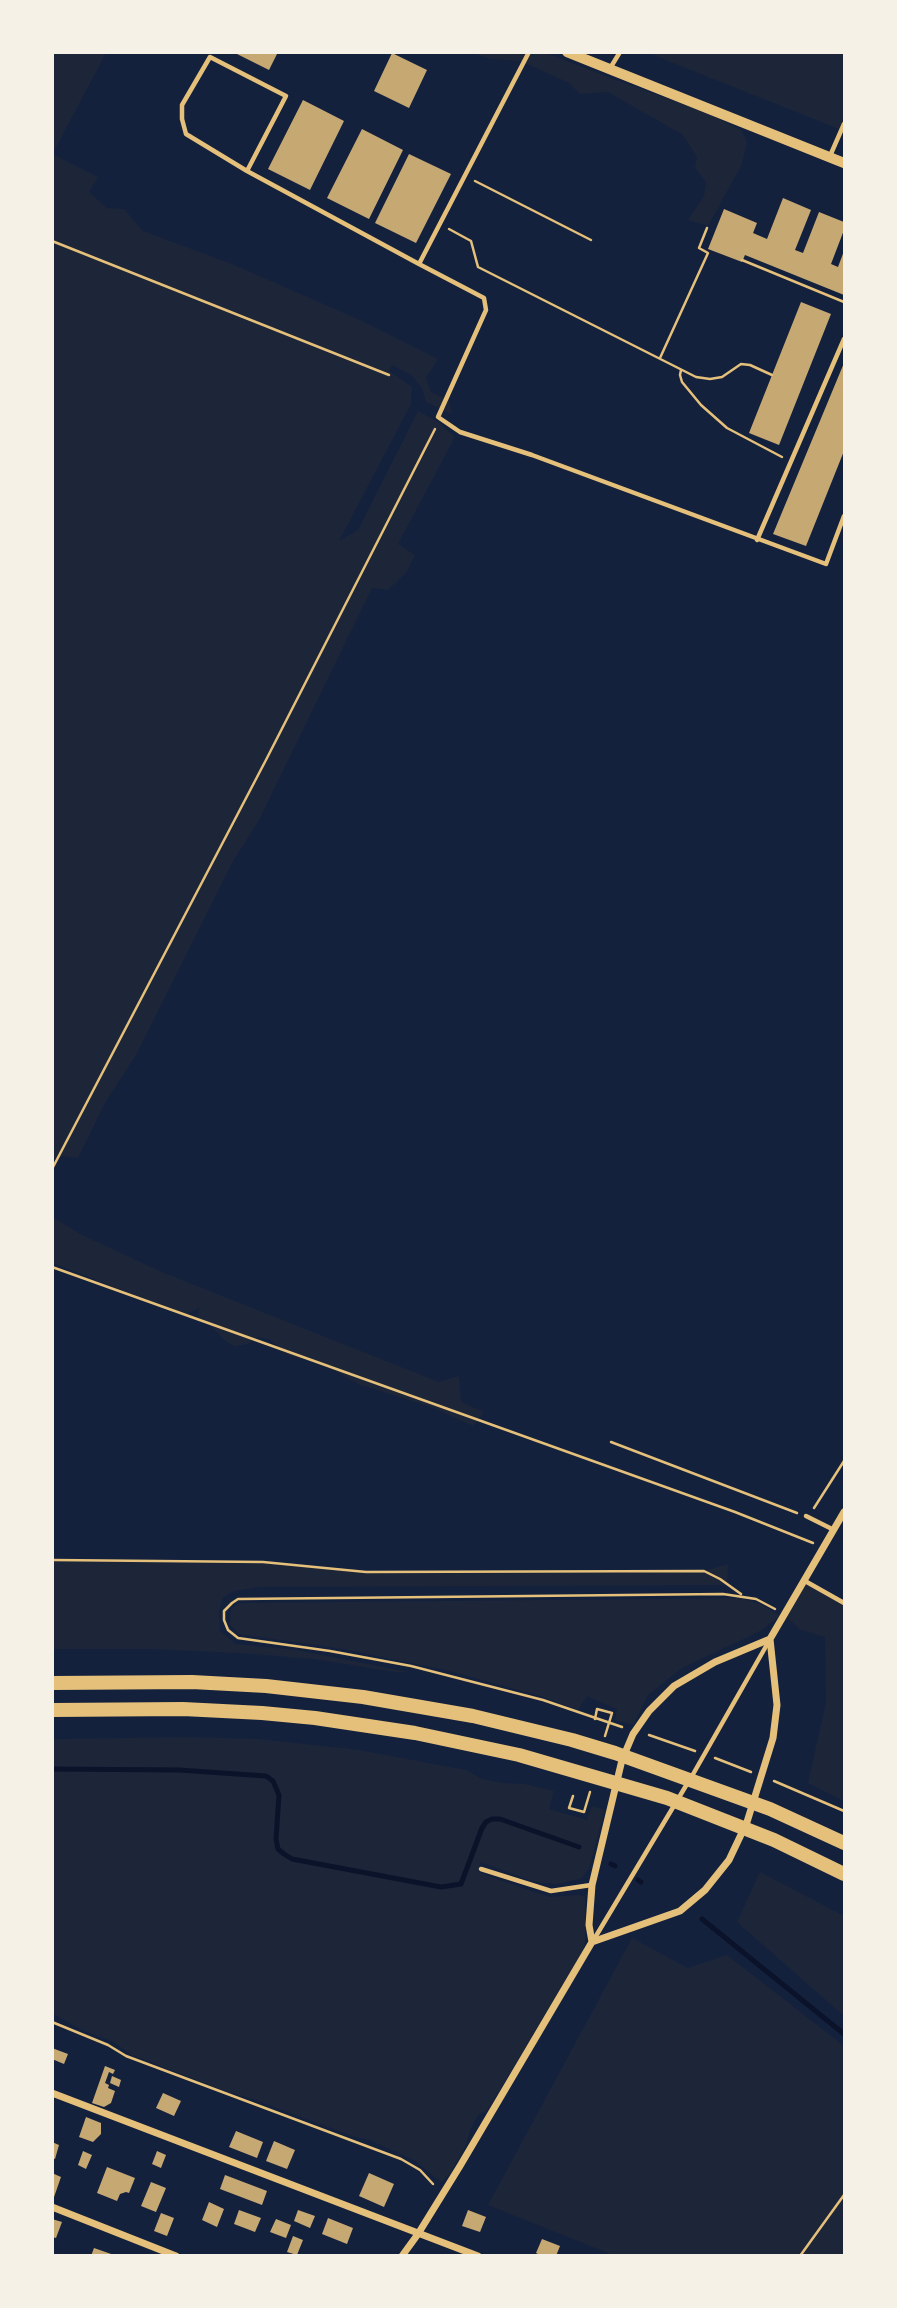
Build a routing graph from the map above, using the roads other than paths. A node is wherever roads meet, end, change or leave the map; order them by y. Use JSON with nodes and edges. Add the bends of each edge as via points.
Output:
{"nodes":[{"id":1,"x":529,"y":52,"type":"edge"},
{"id":2,"x":567,"y":52,"type":"edge"},
{"id":3,"x":620,"y":52,"type":"edge"},
{"id":4,"x":609,"y":70,"type":"junction"},
{"id":5,"x":845,"y":124,"type":"edge"},
{"id":6,"x":830,"y":157,"type":"junction"},
{"id":7,"x":845,"y":163,"type":"edge"},
{"id":8,"x":247,"y":171,"type":"junction"},
{"id":9,"x":419,"y":264,"type":"junction"},
{"id":10,"x":845,"y":339,"type":"edge"},
{"id":11,"x":845,"y":516,"type":"edge"},
{"id":12,"x":757,"y":540,"type":"junction"},
{"id":13,"x":845,"y":1512,"type":"edge"},
{"id":14,"x":806,"y":1516,"type":"road end"},
{"id":15,"x":834,"y":1530,"type":"junction"},
{"id":16,"x":805,"y":1581,"type":"junction"},
{"id":17,"x":845,"y":1604,"type":"edge"},
{"id":18,"x":770,"y":1639,"type":"junction"},
{"id":19,"x":52,"y":1683,"type":"edge"},
{"id":20,"x":52,"y":1710,"type":"edge"},
{"id":21,"x":845,"y":1843,"type":"edge"},
{"id":22,"x":481,"y":1869,"type":"dead end"},
{"id":23,"x":845,"y":1874,"type":"edge"},
{"id":24,"x":592,"y":1885,"type":"junction"},
{"id":25,"x":592,"y":1942,"type":"junction"},
{"id":26,"x":52,"y":2093,"type":"edge"},
{"id":27,"x":52,"y":2207,"type":"edge"},
{"id":28,"x":418,"y":2234,"type":"junction"},
{"id":29,"x":176,"y":2256,"type":"edge"},
{"id":30,"x":402,"y":2256,"type":"edge"},
{"id":31,"x":478,"y":2256,"type":"edge"}],
"edges":[{"from":1,"to":9,"type":"lane"},
{"from":2,"to":4,"type":"street"},
{"from":3,"to":4,"type":"lane"},
{"from":4,"to":6,"type":"street"},
{"from":5,"to":6,"type":"lane"},
{"from":6,"to":7,"type":"street"},
{"from":8,"to":8,"type":"lane","via":[[186,134],[183,105],[210,57],[286,96]]},
{"from":8,"to":9,"type":"lane"},
{"from":9,"to":12,"type":"lane","via":[[484,298],[486,310],[438,417],[460,432]]},
{"from":10,"to":12,"type":"lane"},
{"from":11,"to":12,"type":"lane","via":[[826,564]]},
{"from":13,"to":15,"type":"street"},
{"from":14,"to":15,"type":"lane"},
{"from":15,"to":16,"type":"street"},
{"from":16,"to":17,"type":"lane"},
{"from":16,"to":18,"type":"street"},
{"from":18,"to":24,"type":"street","via":[[715,1662],[674,1686],[649,1711],[628,1743]]},
{"from":18,"to":25,"type":"lane"},
{"from":18,"to":25,"type":"street","via":[[777,1705],[772,1738],[747,1822],[729,1860],[680,1911]]},
{"from":19,"to":21,"type":"highway","via":[[266,1686],[473,1716],[572,1740],[696,1782]]},
{"from":20,"to":23,"type":"highway","via":[[183,1709],[315,1718],[415,1733],[519,1755],[667,1798]]},
{"from":22,"to":24,"type":"lane","via":[[551,1891]]},
{"from":24,"to":25,"type":"street"},
{"from":25,"to":28,"type":"street"},
{"from":26,"to":28,"type":"street"},
{"from":27,"to":29,"type":"street"},
{"from":28,"to":30,"type":"street"},
{"from":28,"to":31,"type":"street"}]}
